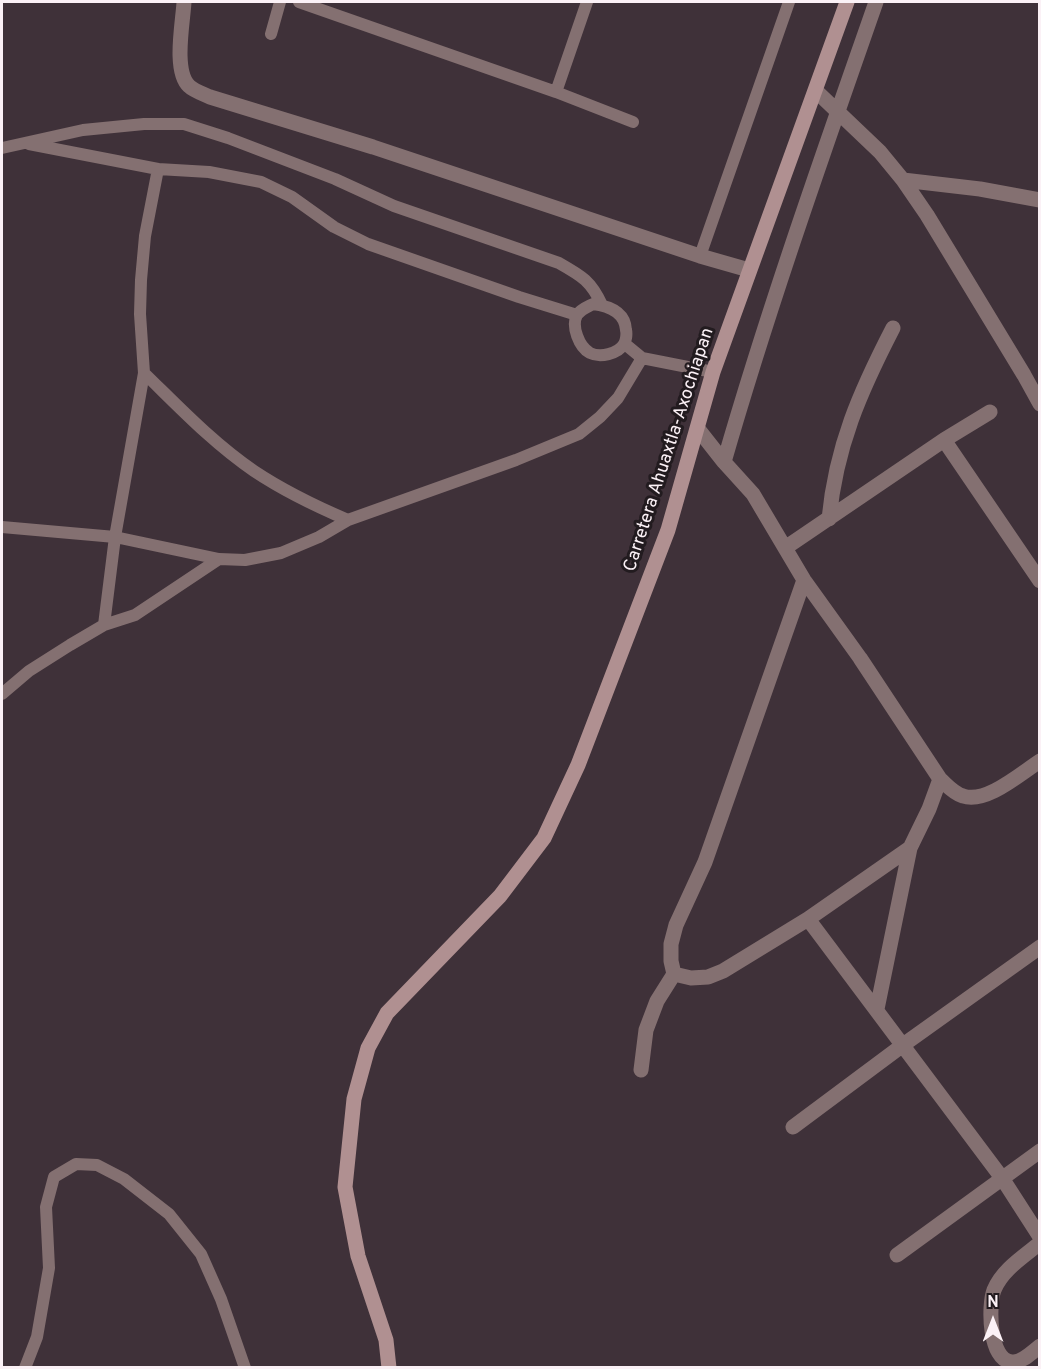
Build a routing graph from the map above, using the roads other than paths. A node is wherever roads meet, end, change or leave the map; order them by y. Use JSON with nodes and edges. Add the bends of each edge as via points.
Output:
{"nodes":[{"id":1,"x":184,"y":2,"type":"edge"},
{"id":2,"x":280,"y":2,"type":"edge"},
{"id":3,"x":299,"y":2,"type":"edge"},
{"id":4,"x":587,"y":2,"type":"edge"},
{"id":5,"x":789,"y":2,"type":"edge"},
{"id":6,"x":847,"y":2,"type":"edge"},
{"id":7,"x":876,"y":2,"type":"edge"},
{"id":8,"x":271,"y":34,"type":"dead end"},
{"id":9,"x":816,"y":91,"type":"junction"},
{"id":10,"x":556,"y":92,"type":"junction"},
{"id":11,"x":837,"y":113,"type":"junction"},
{"id":12,"x":633,"y":122,"type":"dead end"},
{"id":13,"x":24,"y":143,"type":"junction"},
{"id":14,"x":2,"y":148,"type":"edge"},
{"id":15,"x":158,"y":169,"type":"junction"},
{"id":16,"x":903,"y":180,"type":"junction"},
{"id":17,"x":1040,"y":200,"type":"edge"},
{"id":18,"x":700,"y":256,"type":"junction"},
{"id":19,"x":749,"y":270,"type":"junction"},
{"id":20,"x":602,"y":305,"type":"junction"},
{"id":21,"x":578,"y":315,"type":"junction"},
{"id":22,"x":892,"y":328,"type":"dead end"},
{"id":23,"x":625,"y":344,"type":"junction"},
{"id":24,"x":642,"y":358,"type":"junction"},
{"id":25,"x":713,"y":372,"type":"junction"},
{"id":26,"x":144,"y":373,"type":"junction"},
{"id":27,"x":1035,"y":389,"type":"edge"},
{"id":28,"x":1040,"y":404,"type":"edge"},
{"id":29,"x":990,"y":412,"type":"dead end"},
{"id":30,"x":698,"y":429,"type":"junction"},
{"id":31,"x":944,"y":440,"type":"junction"},
{"id":32,"x":724,"y":462,"type":"junction"},
{"id":33,"x":829,"y":519,"type":"junction"},
{"id":34,"x":348,"y":520,"type":"junction"},
{"id":35,"x":2,"y":527,"type":"edge"},
{"id":36,"x":115,"y":537,"type":"junction"},
{"id":37,"x":785,"y":548,"type":"junction"},
{"id":38,"x":219,"y":559,"type":"junction"},
{"id":39,"x":804,"y":580,"type":"junction"},
{"id":40,"x":1040,"y":581,"type":"edge"},
{"id":41,"x":105,"y":625,"type":"junction"},
{"id":42,"x":2,"y":694,"type":"edge"},
{"id":43,"x":1040,"y":761,"type":"edge"},
{"id":44,"x":940,"y":779,"type":"junction"},
{"id":45,"x":910,"y":848,"type":"junction"},
{"id":46,"x":808,"y":919,"type":"junction"},
{"id":47,"x":1040,"y":947,"type":"edge"},
{"id":48,"x":674,"y":974,"type":"junction"},
{"id":49,"x":877,"y":1009,"type":"junction"},
{"id":50,"x":903,"y":1045,"type":"junction"},
{"id":51,"x":640,"y":1070,"type":"dead end"},
{"id":52,"x":793,"y":1127,"type":"dead end"},
{"id":53,"x":1040,"y":1151,"type":"edge"},
{"id":54,"x":1002,"y":1178,"type":"junction"},
{"id":55,"x":1040,"y":1236,"type":"edge"},
{"id":56,"x":1040,"y":1243,"type":"edge"},
{"id":57,"x":897,"y":1255,"type":"dead end"},
{"id":58,"x":1040,"y":1346,"type":"edge"},
{"id":59,"x":25,"y":1368,"type":"edge"},
{"id":60,"x":244,"y":1368,"type":"edge"},
{"id":61,"x":389,"y":1368,"type":"edge"}],
"edges":[{"from":1,"to":18,"type":"street","via":[[182,77],[189,86],[210,97]]},
{"from":2,"to":8,"type":"lane"},
{"from":3,"to":10,"type":"lane"},
{"from":4,"to":10,"type":"lane"},
{"from":5,"to":18,"type":"lane"},
{"from":6,"to":9,"type":"street","name":"Carretera Ahuaxtla-Axochiapan"},
{"from":7,"to":11,"type":"street"},
{"from":9,"to":11,"type":"street"},
{"from":9,"to":19,"type":"street","name":"Carretera Ahuaxtla-Axochiapan"},
{"from":10,"to":12,"type":"lane"},
{"from":11,"to":16,"type":"street","via":[[880,152]]},
{"from":11,"to":32,"type":"street"},
{"from":13,"to":14,"type":"lane"},
{"from":13,"to":15,"type":"lane"},
{"from":13,"to":20,"type":"lane","via":[[83,130],[184,124],[335,179],[394,206],[559,263],[584,277]]},
{"from":15,"to":21,"type":"lane","via":[[209,172],[261,182],[368,244]]},
{"from":15,"to":26,"type":"lane","via":[[141,280]]},
{"from":16,"to":17,"type":"street"},
{"from":16,"to":27,"type":"street"},
{"from":18,"to":19,"type":"street"},
{"from":19,"to":25,"type":"street","name":"Carretera Ahuaxtla-Axochiapan"},
{"from":20,"to":21,"type":"lane","via":[[593,304]]},
{"from":20,"to":23,"type":"lane","via":[[619,313],[625,322]]},
{"from":21,"to":23,"type":"lane","via":[[577,336],[590,354],[616,352]]},
{"from":22,"to":33,"type":"street","via":[[862,387],[843,442]]},
{"from":23,"to":24,"type":"lane"},
{"from":24,"to":25,"type":"lane"},
{"from":24,"to":34,"type":"lane","via":[[618,398],[579,434]]},
{"from":25,"to":30,"type":"street","name":"Carretera Ahuaxtla-Axochiapan"},
{"from":26,"to":34,"type":"lane","via":[[205,433],[252,470]]},
{"from":26,"to":36,"type":"lane"},
{"from":27,"to":28,"type":"street"},
{"from":29,"to":31,"type":"street"},
{"from":30,"to":32,"type":"street"},
{"from":30,"to":61,"type":"street","name":"Carretera Ahuaxtla-Axochiapan","via":[[668,530],[578,765],[544,838],[500,896],[387,1013],[368,1048],[354,1099],[345,1186],[358,1256],[386,1340]]},
{"from":31,"to":33,"type":"street"},
{"from":31,"to":40,"type":"street"},
{"from":32,"to":37,"type":"street","via":[[753,494]]},
{"from":33,"to":37,"type":"street"},
{"from":34,"to":38,"type":"lane","via":[[280,553],[245,560]]},
{"from":35,"to":36,"type":"lane"},
{"from":36,"to":38,"type":"lane"},
{"from":36,"to":41,"type":"lane"},
{"from":37,"to":39,"type":"street"},
{"from":38,"to":41,"type":"lane","via":[[135,615]]},
{"from":39,"to":44,"type":"street"},
{"from":39,"to":48,"type":"street","via":[[705,862],[676,925],[670,944]]},
{"from":41,"to":42,"type":"lane","via":[[29,671]]},
{"from":43,"to":44,"type":"street","via":[[989,794],[974,798],[955,793]]},
{"from":44,"to":45,"type":"street"},
{"from":45,"to":46,"type":"street"},
{"from":45,"to":49,"type":"street"},
{"from":46,"to":48,"type":"street","via":[[708,977]]},
{"from":46,"to":49,"type":"street"},
{"from":47,"to":50,"type":"street"},
{"from":48,"to":51,"type":"street","via":[[657,1001],[646,1030]]},
{"from":49,"to":50,"type":"street"},
{"from":50,"to":52,"type":"street"},
{"from":50,"to":54,"type":"street"},
{"from":53,"to":54,"type":"street"},
{"from":54,"to":55,"type":"street"},
{"from":54,"to":57,"type":"street"},
{"from":56,"to":58,"type":"street","via":[[1001,1277],[990,1305],[991,1330],[1006,1360],[1023,1359]]},
{"from":59,"to":60,"type":"lane","via":[[37,1337],[49,1269],[46,1208],[54,1177],[76,1164],[97,1165],[124,1179],[169,1214],[201,1254]]}]}
